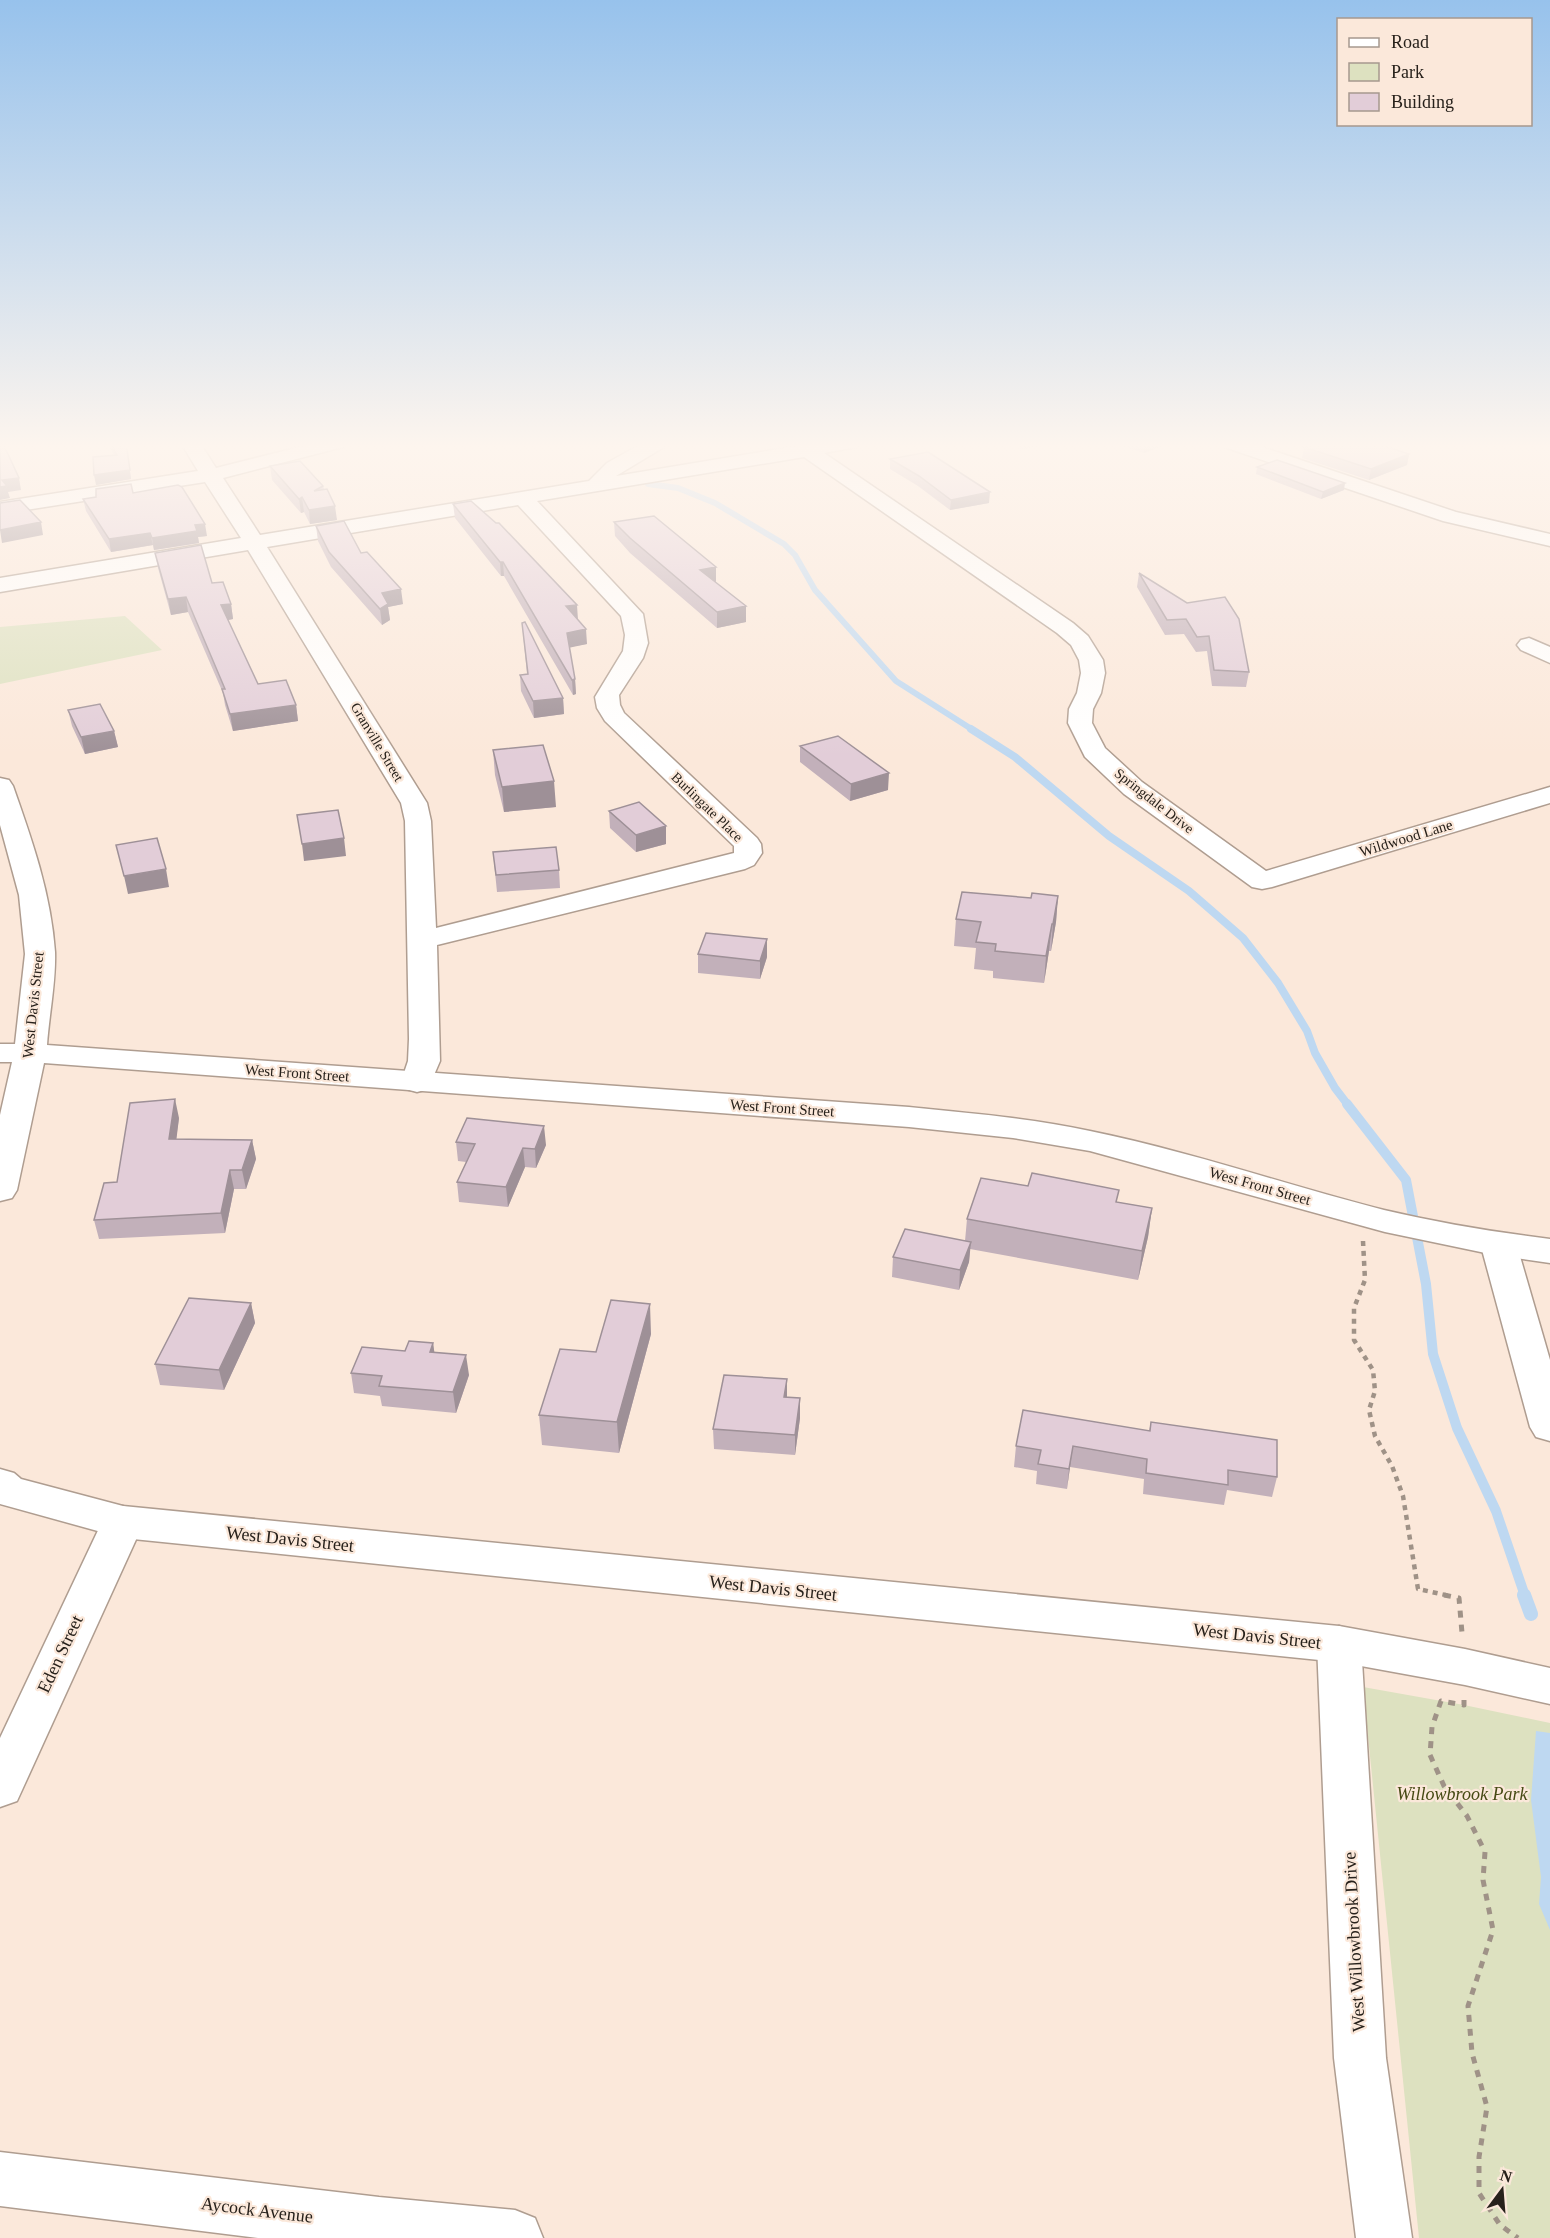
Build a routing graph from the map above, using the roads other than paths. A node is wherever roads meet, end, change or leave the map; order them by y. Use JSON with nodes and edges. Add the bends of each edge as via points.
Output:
{"nodes":[{"id":1,"x":222,"y":547,"type":"edge"},
{"id":2,"x":257,"y":547,"type":"edge"},
{"id":3,"x":570,"y":547,"type":"edge"},
{"id":4,"x":948,"y":547,"type":"edge"},
{"id":5,"x":0,"y":585,"type":"edge"},
{"id":6,"x":1529,"y":645,"type":"dead end"},
{"id":7,"x":1550,"y":656,"type":"edge"},
{"id":8,"x":0,"y":786,"type":"edge"},
{"id":9,"x":1550,"y":795,"type":"edge"},
{"id":10,"x":1262,"y":881,"type":"joint"},
{"id":11,"x":421,"y":940,"type":"junction"},
{"id":12,"x":15,"y":1053,"type":"edge"},
{"id":13,"x":417,"y":1082,"type":"junction"},
{"id":14,"x":0,"y":1190,"type":"edge"},
{"id":15,"x":1499,"y":1246,"type":"junction"},
{"id":16,"x":1550,"y":1251,"type":"edge"},
{"id":17,"x":1550,"y":1427,"type":"edge"},
{"id":18,"x":0,"y":1484,"type":"edge"},
{"id":19,"x":123,"y":1522,"type":"junction"},
{"id":20,"x":1339,"y":1644,"type":"junction"},
{"id":21,"x":1550,"y":1686,"type":"edge"},
{"id":22,"x":0,"y":1787,"type":"edge"},
{"id":23,"x":0,"y":2179,"type":"edge"},
{"id":24,"x":515,"y":2238,"type":"edge"},
{"id":25,"x":1384,"y":2238,"type":"edge"}],
"edges":[{"from":1,"to":5,"type":"street"},
{"from":2,"to":11,"type":"street","name":"Granville Street","via":[[414,802],[418,821]]},
{"from":3,"to":11,"type":"street","name":"Burlingate Place","via":[[633,614],[639,639],[635,653],[606,697],[609,708],[617,721],[747,844],[748,853],[735,863]]},
{"from":4,"to":10,"type":"street","name":"Springdale Drive","via":[[1080,641],[1094,673],[1080,723],[1094,752],[1133,788]]},
{"from":6,"to":7,"type":"street"},
{"from":8,"to":12,"type":"street","name":"West Davis Street","via":[[33,895],[40,954]]},
{"from":9,"to":10,"type":"street","name":"Wildwood Lane"},
{"from":11,"to":13,"type":"street","name":"Granville Street","via":[[425,1039],[424,1061]]},
{"from":12,"to":13,"type":"street","name":"West Front Street"},
{"from":12,"to":14,"type":"street","name":"West Davis Street"},
{"from":13,"to":15,"type":"street","name":"West Front Street","via":[[1023,1129],[1115,1146],[1368,1226]]},
{"from":15,"to":16,"type":"street","name":"West Front Street"},
{"from":15,"to":17,"type":"street"},
{"from":18,"to":19,"type":"street","name":"West Davis Street","via":[[8,1491]]},
{"from":19,"to":20,"type":"street","name":"West Davis Street"},
{"from":19,"to":22,"type":"street","name":"Eden Street"},
{"from":20,"to":21,"type":"street","name":"West Davis Street"},
{"from":20,"to":25,"type":"street","name":"West Willowbrook Drive","via":[[1360,2058]]},
{"from":23,"to":24,"type":"street","name":"Aycock Avenue"}]}
